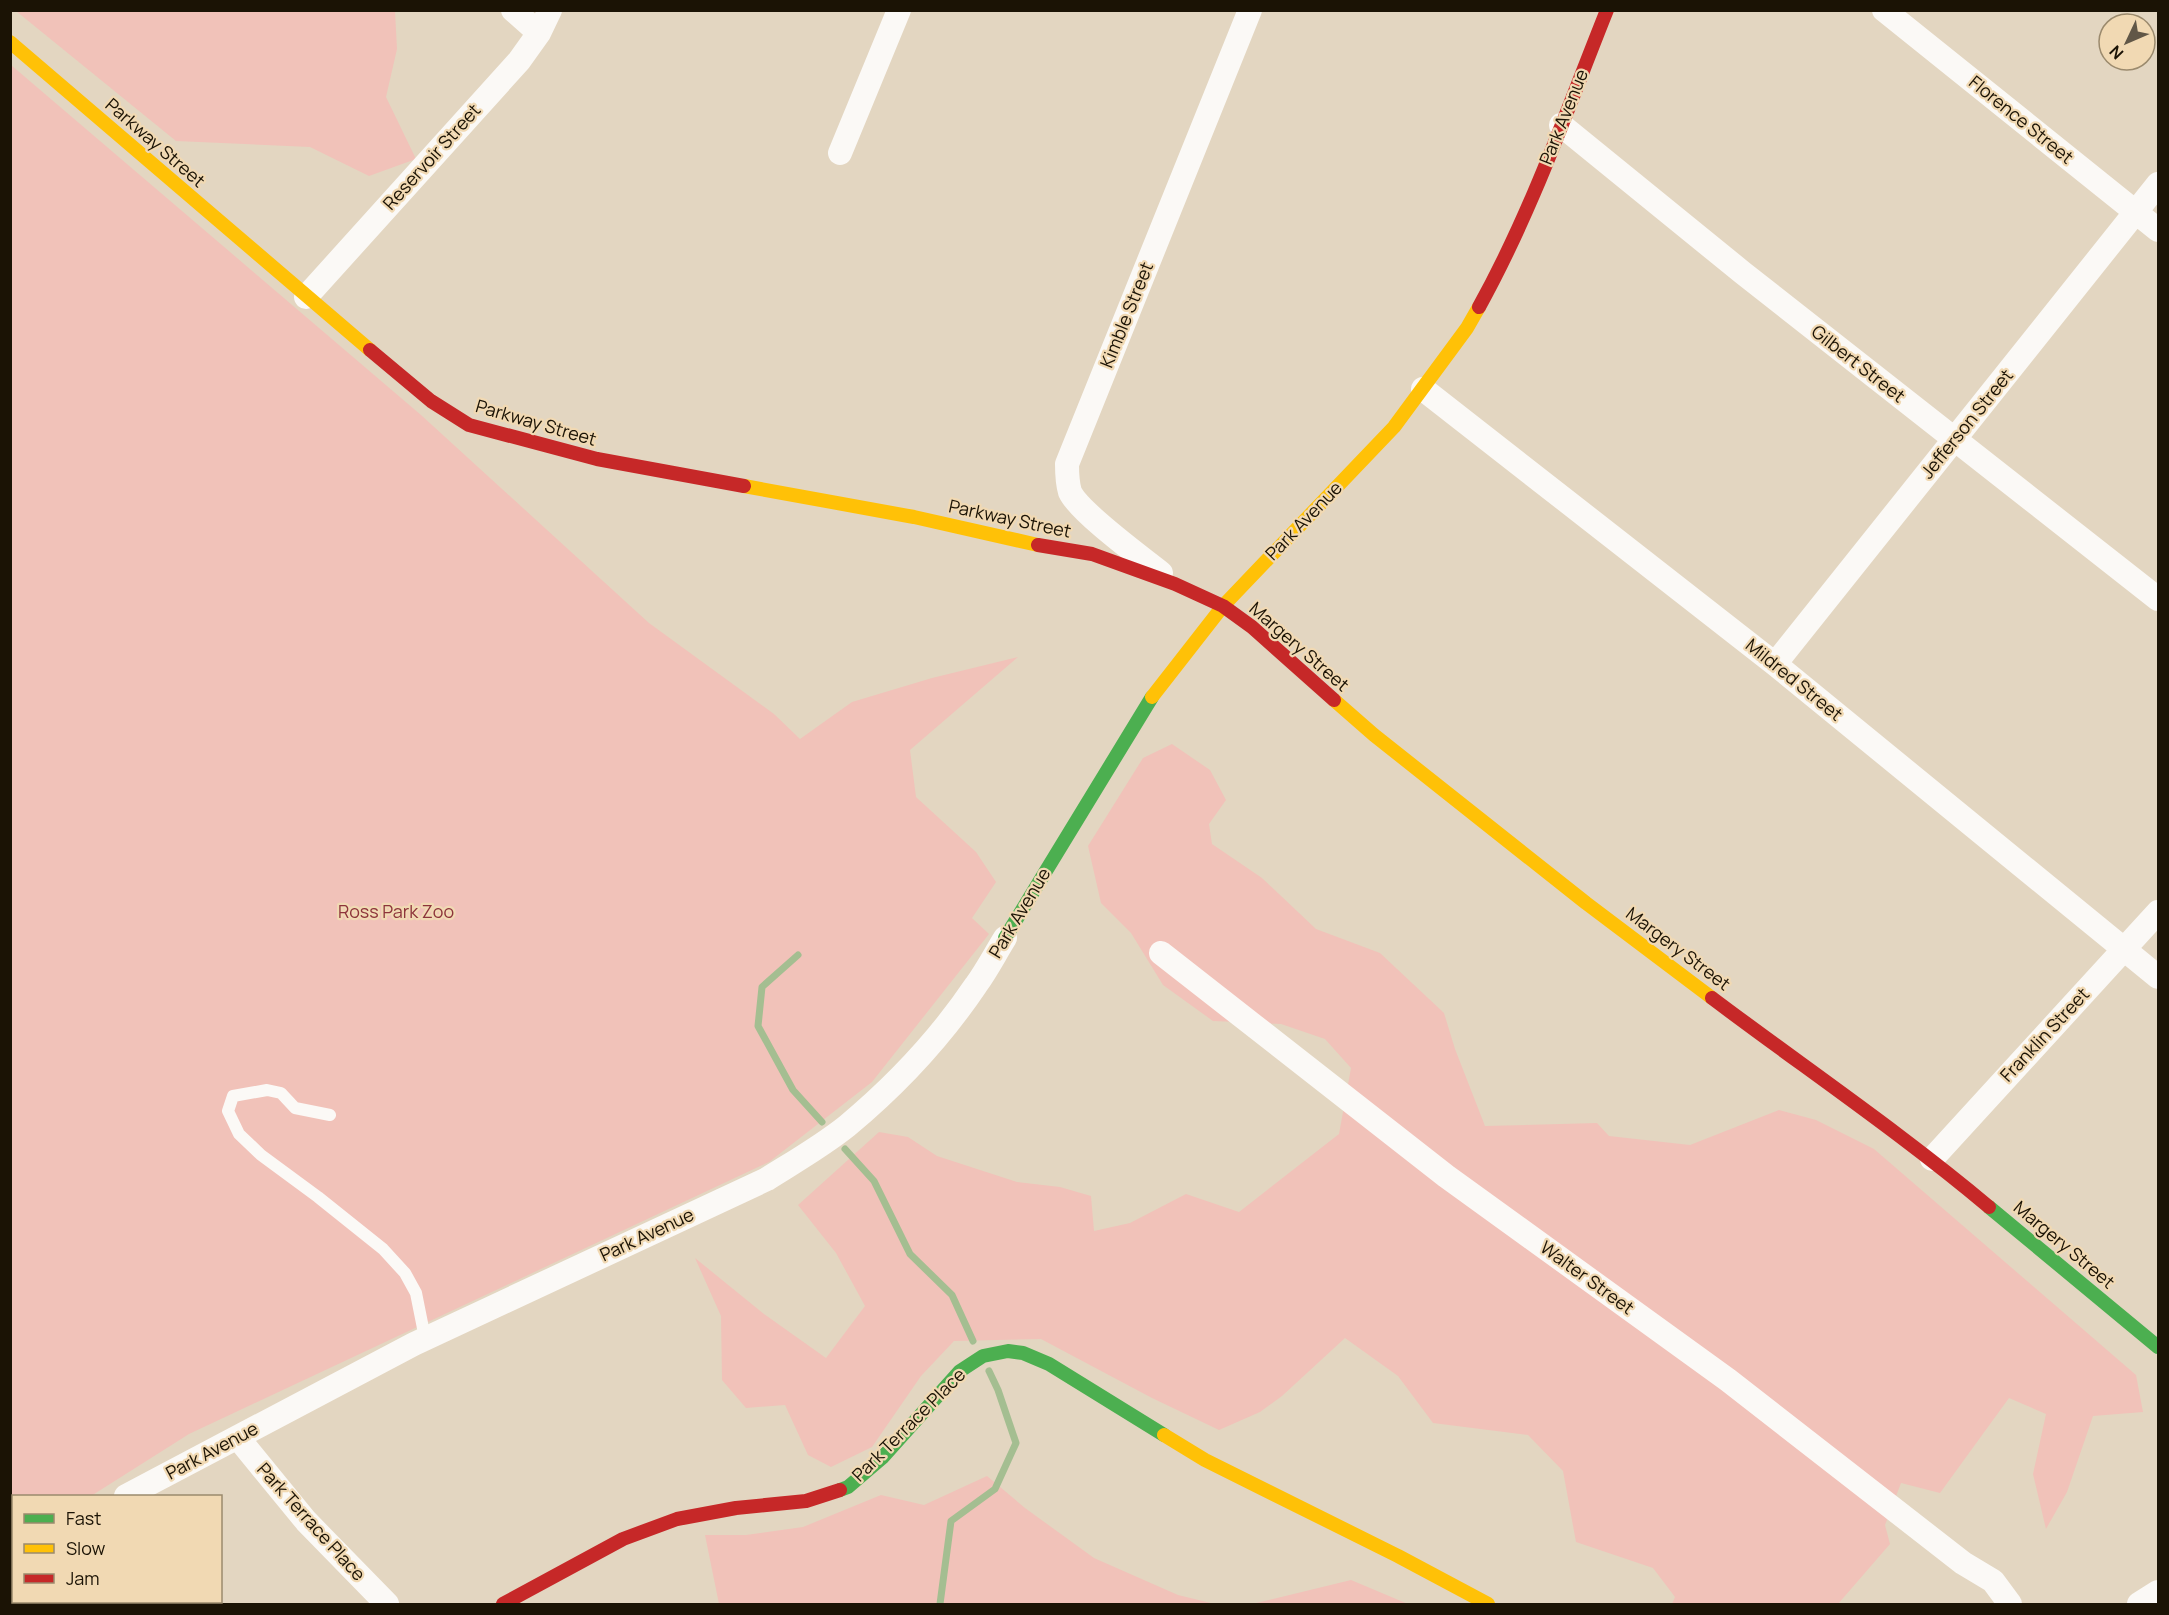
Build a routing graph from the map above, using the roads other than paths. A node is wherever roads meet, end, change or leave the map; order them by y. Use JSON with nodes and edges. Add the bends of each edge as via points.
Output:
{"nodes":[{"id":1,"x":513,"y":10,"type":"edge"},
{"id":2,"x":550,"y":10,"type":"edge"},
{"id":3,"x":899,"y":10,"type":"edge"},
{"id":4,"x":1250,"y":10,"type":"edge"},
{"id":5,"x":1607,"y":10,"type":"edge"},
{"id":6,"x":1884,"y":10,"type":"edge"},
{"id":7,"x":539,"y":33,"type":"junction"},
{"id":8,"x":10,"y":42,"type":"edge"},
{"id":9,"x":1561,"y":125,"type":"junction"},
{"id":10,"x":840,"y":153,"type":"dead end"},
{"id":11,"x":2158,"y":184,"type":"edge"},
{"id":12,"x":2136,"y":212,"type":"junction"},
{"id":13,"x":2158,"y":230,"type":"edge"},
{"id":14,"x":306,"y":297,"type":"junction"},
{"id":15,"x":1423,"y":389,"type":"junction"},
{"id":16,"x":1955,"y":440,"type":"junction"},
{"id":17,"x":1174,"y":584,"type":"junction"},
{"id":18,"x":2158,"y":598,"type":"edge"},
{"id":19,"x":1222,"y":606,"type":"junction"},
{"id":20,"x":1775,"y":664,"type":"junction"},
{"id":21,"x":2158,"y":912,"type":"edge"},
{"id":22,"x":1005,"y":938,"type":"joint"},
{"id":23,"x":2124,"y":950,"type":"junction"},
{"id":24,"x":1161,"y":953,"type":"dead end"},
{"id":25,"x":2158,"y":977,"type":"edge"},
{"id":26,"x":330,"y":1115,"type":"dead end"},
{"id":27,"x":1932,"y":1159,"type":"junction"},
{"id":28,"x":425,"y":1338,"type":"junction"},
{"id":29,"x":2158,"y":1347,"type":"edge"},
{"id":30,"x":237,"y":1438,"type":"junction"},
{"id":31,"x":130,"y":1495,"type":"edge"},
{"id":32,"x":2158,"y":1592,"type":"edge"},
{"id":33,"x":387,"y":1605,"type":"edge"},
{"id":34,"x":503,"y":1605,"type":"edge"},
{"id":35,"x":1488,"y":1605,"type":"edge"},
{"id":36,"x":2010,"y":1605,"type":"edge"},
{"id":37,"x":2139,"y":1605,"type":"edge"}],
"edges":[{"from":1,"to":7,"type":"street"},
{"from":2,"to":7,"type":"street","name":"Reservoir Street"},
{"from":3,"to":10,"type":"street"},
{"from":4,"to":17,"type":"street","name":"Kimble Street","via":[[1067,464],[1071,494],[1088,513]]},
{"from":5,"to":9,"type":"street","name":"Park Avenue"},
{"from":6,"to":12,"type":"street","name":"Florence Street"},
{"from":7,"to":14,"type":"street","name":"Reservoir Street","via":[[519,61]]},
{"from":8,"to":14,"type":"street","name":"Parkway Street"},
{"from":9,"to":15,"type":"street","name":"Park Avenue","via":[[1500,269],[1467,328]]},
{"from":9,"to":16,"type":"street","name":"Gilbert Street"},
{"from":11,"to":12,"type":"street","name":"Jefferson Street"},
{"from":12,"to":13,"type":"street","name":"Florence Street"},
{"from":12,"to":16,"type":"street","name":"Jefferson Street"},
{"from":14,"to":17,"type":"street","name":"Parkway Street","via":[[431,401],[469,425],[597,459],[1092,554]]},
{"from":15,"to":19,"type":"street","name":"Park Avenue","via":[[1394,427]]},
{"from":15,"to":20,"type":"street","name":"Mildred Street"},
{"from":16,"to":18,"type":"street","name":"Gilbert Street"},
{"from":16,"to":20,"type":"street","name":"Jefferson Street"},
{"from":17,"to":19,"type":"street","name":"Margery Street"},
{"from":19,"to":22,"type":"street","name":"Park Avenue","via":[[1147,704]]},
{"from":19,"to":27,"type":"street","name":"Margery Street","via":[[1252,627],[1374,735],[1577,896]]},
{"from":20,"to":23,"type":"street","name":"Mildred Street"},
{"from":21,"to":23,"type":"street","name":"Franklin Street"},
{"from":22,"to":28,"type":"street","name":"Park Avenue","via":[[976,985],[930,1044],[902,1075],[821,1144],[767,1179]]},
{"from":23,"to":25,"type":"street","name":"Mildred Street"},
{"from":23,"to":27,"type":"street","name":"Franklin Street"},
{"from":24,"to":36,"type":"street","name":"Walter Street","via":[[1446,1176],[1728,1380],[1963,1563],[1993,1581]]},
{"from":26,"to":28,"type":"lane","via":[[295,1108],[280,1093],[267,1090],[233,1096],[228,1111],[239,1134],[261,1155],[383,1249],[405,1273],[416,1293]]},
{"from":27,"to":29,"type":"street","name":"Margery Street"},
{"from":28,"to":30,"type":"street","name":"Park Avenue"},
{"from":30,"to":31,"type":"street","name":"Park Avenue"},
{"from":30,"to":33,"type":"street","name":"Park Terrace Place","via":[[306,1521]]},
{"from":32,"to":37,"type":"street"},
{"from":34,"to":35,"type":"street","name":"Park Terrace Place","via":[[623,1539],[677,1519],[806,1501],[848,1487],[882,1458],[960,1371],[983,1356],[1008,1350],[1049,1364],[1205,1460]]}]}
